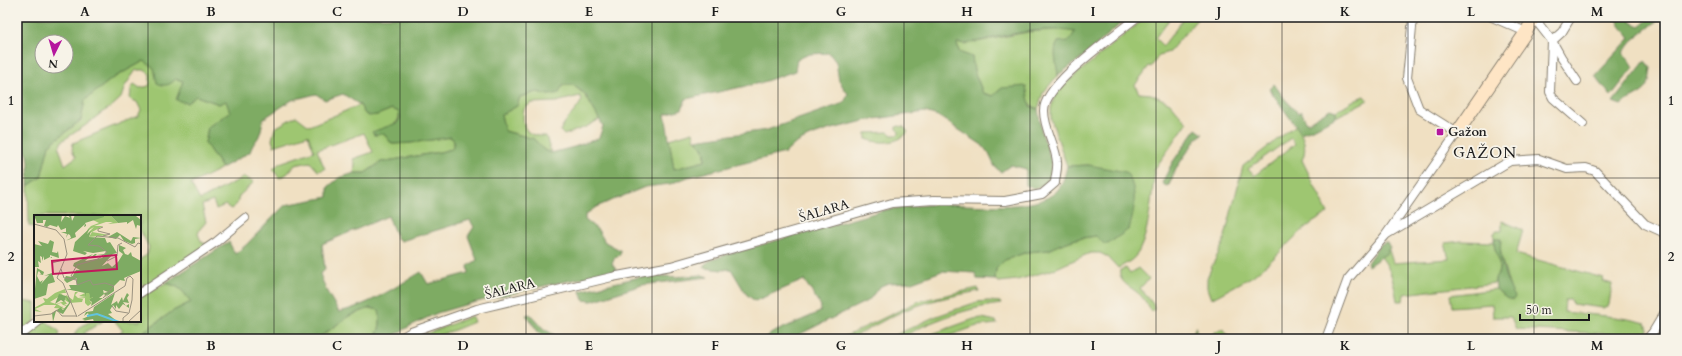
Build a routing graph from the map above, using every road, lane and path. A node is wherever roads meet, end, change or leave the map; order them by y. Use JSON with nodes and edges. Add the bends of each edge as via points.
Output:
{"nodes":[{"id":1,"x":1137,"y":17,"type":"edge"},
{"id":2,"x":1413,"y":17,"type":"edge"},
{"id":3,"x":1492,"y":17,"type":"edge"},
{"id":4,"x":1571,"y":17,"type":"edge"},
{"id":5,"x":1534,"y":18,"type":"edge"},
{"id":6,"x":1526,"y":32,"type":"junction"},
{"id":7,"x":1552,"y":41,"type":"junction"},
{"id":8,"x":1577,"y":81,"type":"dead end"},
{"id":9,"x":1583,"y":124,"type":"dead end"},
{"id":10,"x":1457,"y":133,"type":"junction"},
{"id":11,"x":245,"y":218,"type":"dead end"},
{"id":12,"x":1665,"y":234,"type":"edge"},
{"id":13,"x":1385,"y":236,"type":"junction"},
{"id":14,"x":141,"y":292,"type":"edge"},
{"id":15,"x":1665,"y":312,"type":"edge"},
{"id":16,"x":38,"y":322,"type":"edge"},
{"id":17,"x":17,"y":333,"type":"edge"},
{"id":18,"x":399,"y":339,"type":"edge"},
{"id":19,"x":1326,"y":339,"type":"edge"},
{"id":20,"x":1647,"y":339,"type":"edge"}],
"edges":[{"from":1,"to":18,"type":"street","name":"ŠALARA","via":[[1064,76],[1049,94],[1044,110],[1057,162],[1054,183],[1042,194],[1004,200],[892,203],[671,266],[612,277],[477,309],[411,332]]},
{"from":2,"to":10,"type":"street","via":[[1407,78],[1419,109]]},
{"from":3,"to":6,"type":"street"},
{"from":4,"to":7,"type":"street","via":[[1562,32]]},
{"from":5,"to":6,"type":"street"},
{"from":5,"to":7,"type":"street"},
{"from":6,"to":10,"type":"street"},
{"from":7,"to":8,"type":"street"},
{"from":7,"to":9,"type":"street","via":[[1550,92],[1553,98]]},
{"from":10,"to":13,"type":"street"},
{"from":11,"to":14,"type":"street","via":[[216,242]]},
{"from":12,"to":13,"type":"street","via":[[1645,224],[1595,171],[1586,168],[1567,169],[1539,159],[1510,161]]},
{"from":13,"to":19,"type":"street","via":[[1348,279]]},
{"from":15,"to":20,"type":"street"},
{"from":16,"to":17,"type":"street","via":[[26,331]]}]}
